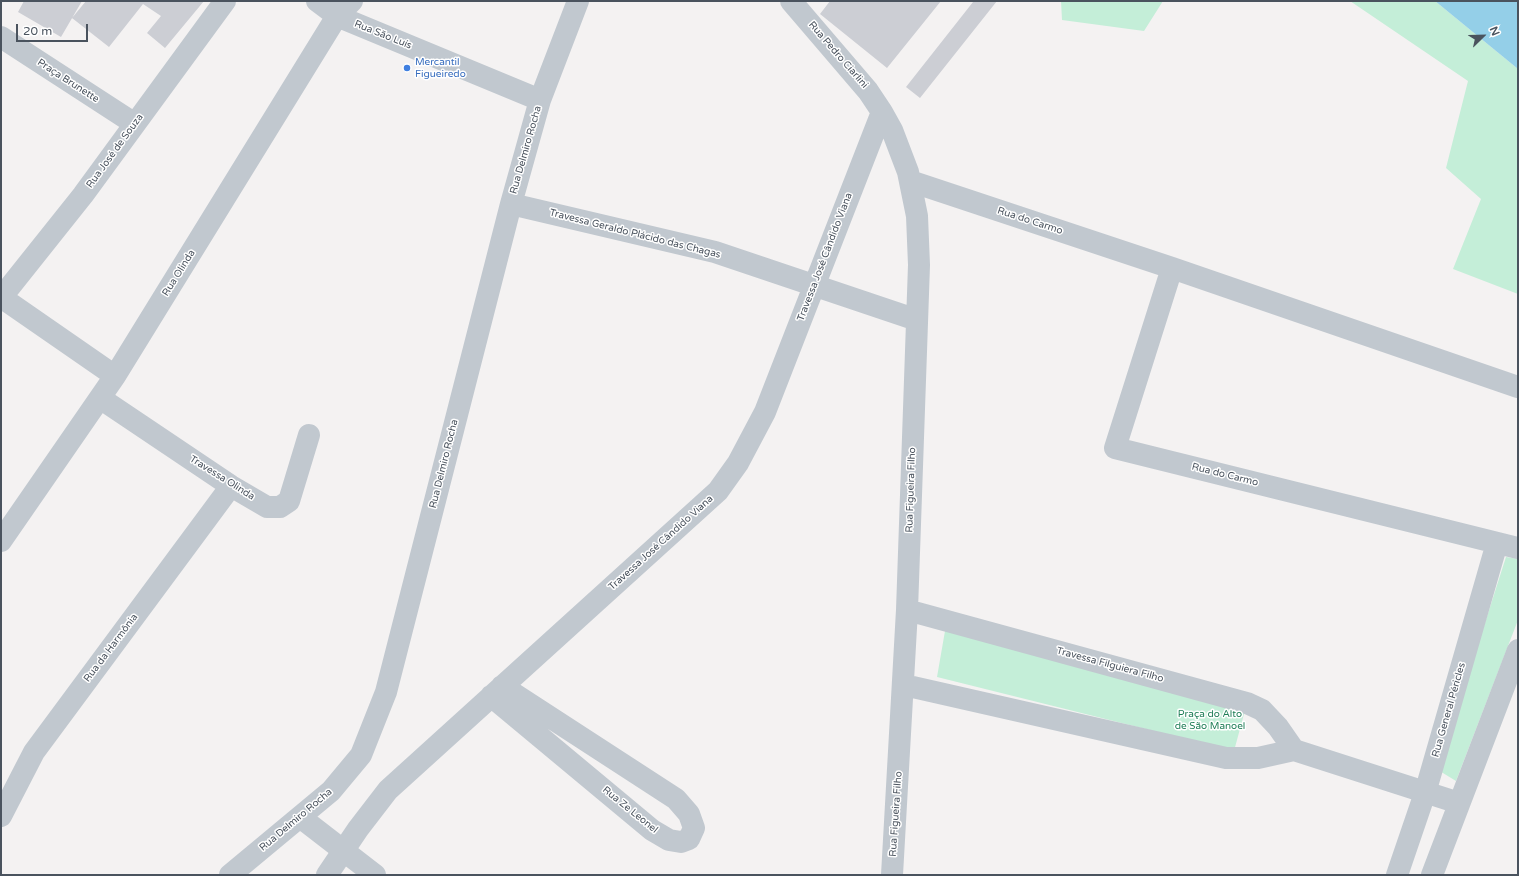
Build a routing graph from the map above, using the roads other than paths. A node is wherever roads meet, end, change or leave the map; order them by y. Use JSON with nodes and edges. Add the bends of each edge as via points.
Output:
{"nodes":[{"id":1,"x":225,"y":1,"type":"edge"},
{"id":2,"x":317,"y":1,"type":"edge"},
{"id":3,"x":578,"y":1,"type":"edge"},
{"id":4,"x":791,"y":1,"type":"edge"},
{"id":5,"x":344,"y":9,"type":"edge"},
{"id":6,"x":1,"y":37,"type":"edge"},
{"id":7,"x":540,"y":100,"type":"junction"},
{"id":8,"x":882,"y":112,"type":"junction"},
{"id":9,"x":135,"y":124,"type":"junction"},
{"id":10,"x":910,"y":181,"type":"junction"},
{"id":11,"x":511,"y":204,"type":"junction"},
{"id":12,"x":1172,"y":268,"type":"junction"},
{"id":13,"x":814,"y":286,"type":"junction"},
{"id":14,"x":1,"y":298,"type":"edge"},
{"id":15,"x":917,"y":320,"type":"junction"},
{"id":16,"x":116,"y":376,"type":"junction"},
{"id":17,"x":1518,"y":387,"type":"edge"},
{"id":18,"x":100,"y":398,"type":"junction"},
{"id":19,"x":309,"y":435,"type":"dead end"},
{"id":20,"x":231,"y":486,"type":"junction"},
{"id":21,"x":1,"y":541,"type":"edge"},
{"id":22,"x":1508,"y":546,"type":"edge"},
{"id":23,"x":907,"y":610,"type":"junction"},
{"id":24,"x":1518,"y":650,"type":"edge"},
{"id":25,"x":904,"y":684,"type":"junction"},
{"id":26,"x":496,"y":691,"type":"junction"},
{"id":27,"x":1294,"y":750,"type":"junction"},
{"id":28,"x":1425,"y":793,"type":"junction"},
{"id":29,"x":1459,"y":803,"type":"junction"},
{"id":30,"x":1,"y":816,"type":"edge"},
{"id":31,"x":300,"y":817,"type":"junction"},
{"id":32,"x":344,"y":850,"type":"junction"},
{"id":33,"x":230,"y":875,"type":"edge"},
{"id":34,"x":327,"y":875,"type":"edge"},
{"id":35,"x":375,"y":875,"type":"edge"},
{"id":36,"x":892,"y":875,"type":"edge"},
{"id":37,"x":1397,"y":875,"type":"edge"},
{"id":38,"x":1432,"y":875,"type":"edge"}],
"edges":[{"from":1,"to":9,"type":"street","name":"Rua José de Souza"},
{"from":2,"to":5,"type":"street","name":"Rua São Luís"},
{"from":3,"to":7,"type":"street","name":"Rua Delmiro Rocha"},
{"from":4,"to":8,"type":"street","name":"Rua Pedro Ciarlini","via":[[868,91]]},
{"from":5,"to":7,"type":"street","name":"Rua São Luís"},
{"from":5,"to":16,"type":"street","name":"Rua Olinda"},
{"from":6,"to":9,"type":"street","name":"Praça Brunette"},
{"from":7,"to":11,"type":"street","name":"Rua Delmiro Rocha"},
{"from":8,"to":10,"type":"street","name":"Rua Figueira Filho","via":[[892,130]]},
{"from":8,"to":13,"type":"street","name":"Travessa José Cândido Viana"},
{"from":9,"to":14,"type":"street","name":"Rua José de Souza"},
{"from":10,"to":12,"type":"street","name":"Rua do Carmo"},
{"from":10,"to":15,"type":"street","name":"Rua Figueira Filho","via":[[917,216]]},
{"from":11,"to":13,"type":"street","name":"Travessa Geraldo Plácido das Chagas","via":[[715,252]]},
{"from":11,"to":31,"type":"street","name":"Rua Delmiro Rocha","via":[[386,692],[361,755],[332,791]]},
{"from":12,"to":17,"type":"street","name":"Rua do Carmo"},
{"from":12,"to":22,"type":"street","name":"Rua do Carmo","via":[[1116,448]]},
{"from":13,"to":15,"type":"street","name":"Travessa Geraldo Plácido das Chagas"},
{"from":13,"to":26,"type":"street","name":"Travessa José Cândido Viana","via":[[765,412],[738,463],[718,491]]},
{"from":14,"to":16,"type":"street"},
{"from":15,"to":23,"type":"street","name":"Rua Figueira Filho"},
{"from":16,"to":18,"type":"street","name":"Rua Olinda"},
{"from":18,"to":20,"type":"street","name":"Travessa Olinda"},
{"from":18,"to":21,"type":"street","name":"Rua Olinda"},
{"from":19,"to":20,"type":"street","name":"Travessa Olinda","via":[[289,501],[280,507],[268,507]]},
{"from":20,"to":30,"type":"street","name":"Rua da Harmônia","via":[[34,752]]},
{"from":22,"to":28,"type":"street","name":"Rua General Péricles"},
{"from":23,"to":25,"type":"street","name":"Rua Figueira Filho"},
{"from":23,"to":27,"type":"street","name":"Travessa Filguiera Filho","via":[[1247,703],[1262,710],[1278,726]]},
{"from":24,"to":29,"type":"street"},
{"from":25,"to":27,"type":"street","via":[[1226,758],[1258,758]]},
{"from":25,"to":36,"type":"street","name":"Rua Figueira Filho"},
{"from":26,"to":26,"type":"street","name":"Rua Ze Leonel","via":[[652,830],[669,840],[681,842],[689,839],[694,828],[689,814],[676,799]]},
{"from":26,"to":32,"type":"street","name":"Travessa José Cândido Viana","via":[[388,790]]},
{"from":27,"to":28,"type":"street"},
{"from":28,"to":29,"type":"street"},
{"from":28,"to":37,"type":"street","name":"Rua General Péricles"},
{"from":29,"to":38,"type":"street"},
{"from":31,"to":32,"type":"street"},
{"from":31,"to":33,"type":"street","name":"Rua Delmiro Rocha"},
{"from":32,"to":34,"type":"street","name":"Travessa José Cândido Viana"},
{"from":32,"to":35,"type":"street"}]}
